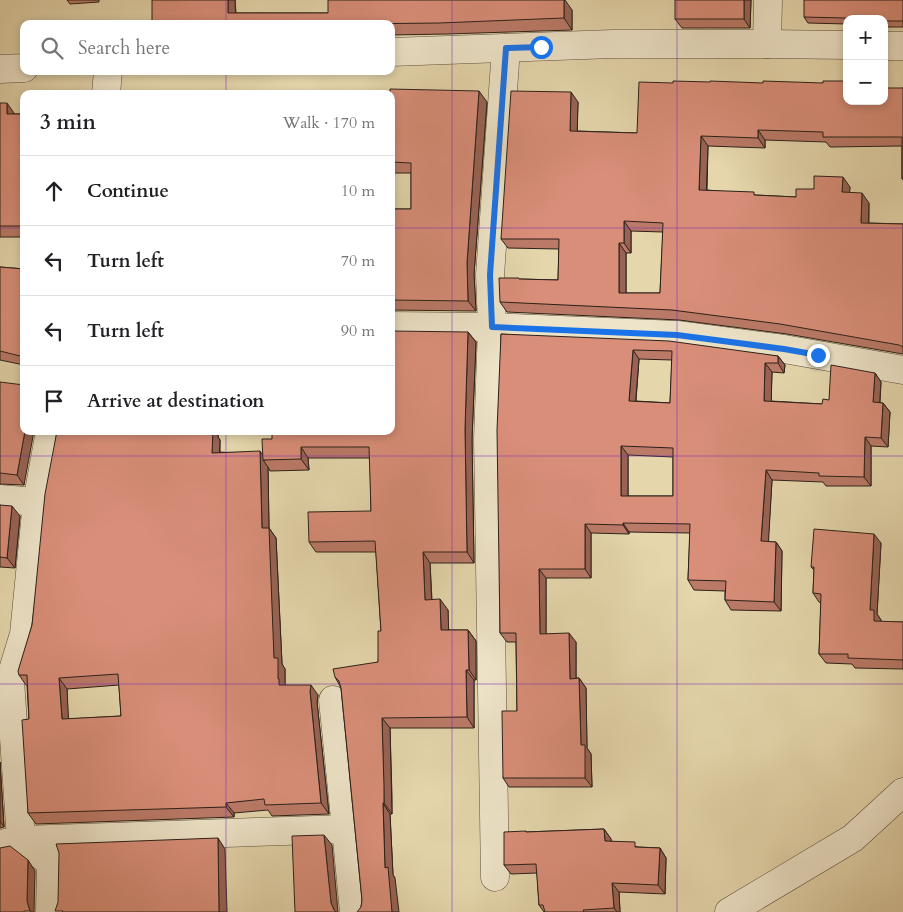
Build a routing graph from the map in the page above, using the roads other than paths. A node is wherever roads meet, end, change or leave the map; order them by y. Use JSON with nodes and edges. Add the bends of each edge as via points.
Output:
{"nodes":[{"id":1,"x":768,"y":0,"type":"edge"},
{"id":2,"x":767,"y":44,"type":"junction"},
{"id":3,"x":843,"y":45,"type":"edge"},
{"id":4,"x":888,"y":46,"type":"edge"},
{"id":5,"x":903,"y":46,"type":"edge"},
{"id":6,"x":506,"y":48,"type":"junction"},
{"id":7,"x":395,"y":52,"type":"edge"},
{"id":8,"x":20,"y":68,"type":"edge"},
{"id":9,"x":0,"y":69,"type":"edge"},
{"id":10,"x":108,"y":75,"type":"edge"},
{"id":11,"x":106,"y":90,"type":"edge"},
{"id":12,"x":395,"y":326,"type":"edge"},
{"id":13,"x":492,"y":327,"type":"junction"},
{"id":14,"x":903,"y":370,"type":"edge"},
{"id":15,"x":49,"y":435,"type":"edge"},
{"id":16,"x":0,"y":499,"type":"edge"},
{"id":17,"x":37,"y":502,"type":"junction"},
{"id":18,"x":9,"y":655,"type":"edge"},
{"id":19,"x":332,"y":700,"type":"dead end"},
{"id":20,"x":903,"y":792,"type":"edge"},
{"id":21,"x":346,"y":829,"type":"junction"},
{"id":22,"x":11,"y":842,"type":"edge"},
{"id":23,"x":495,"y":877,"type":"dead end"},
{"id":24,"x":50,"y":912,"type":"edge"},
{"id":25,"x":354,"y":912,"type":"edge"},
{"id":26,"x":728,"y":912,"type":"edge"}],
"edges":[{"from":1,"to":2,"type":"street"},
{"from":2,"to":3,"type":"street"},
{"from":2,"to":6,"type":"street"},
{"from":4,"to":5,"type":"street"},
{"from":6,"to":7,"type":"street"},
{"from":6,"to":13,"type":"street","via":[[490,275]]},
{"from":8,"to":9,"type":"street"},
{"from":10,"to":11,"type":"street"},
{"from":12,"to":13,"type":"street"},
{"from":13,"to":14,"type":"street","via":[[677,335],[784,349]]},
{"from":13,"to":23,"type":"street","via":[[488,439]]},
{"from":15,"to":17,"type":"street"},
{"from":16,"to":17,"type":"street"},
{"from":17,"to":18,"type":"street","via":[[24,634]]},
{"from":18,"to":22,"type":"street"},
{"from":19,"to":21,"type":"street"},
{"from":20,"to":26,"type":"street","via":[[853,838]]},
{"from":21,"to":22,"type":"street"},
{"from":21,"to":25,"type":"street"},
{"from":22,"to":24,"type":"street","via":[[51,864]]}]}
